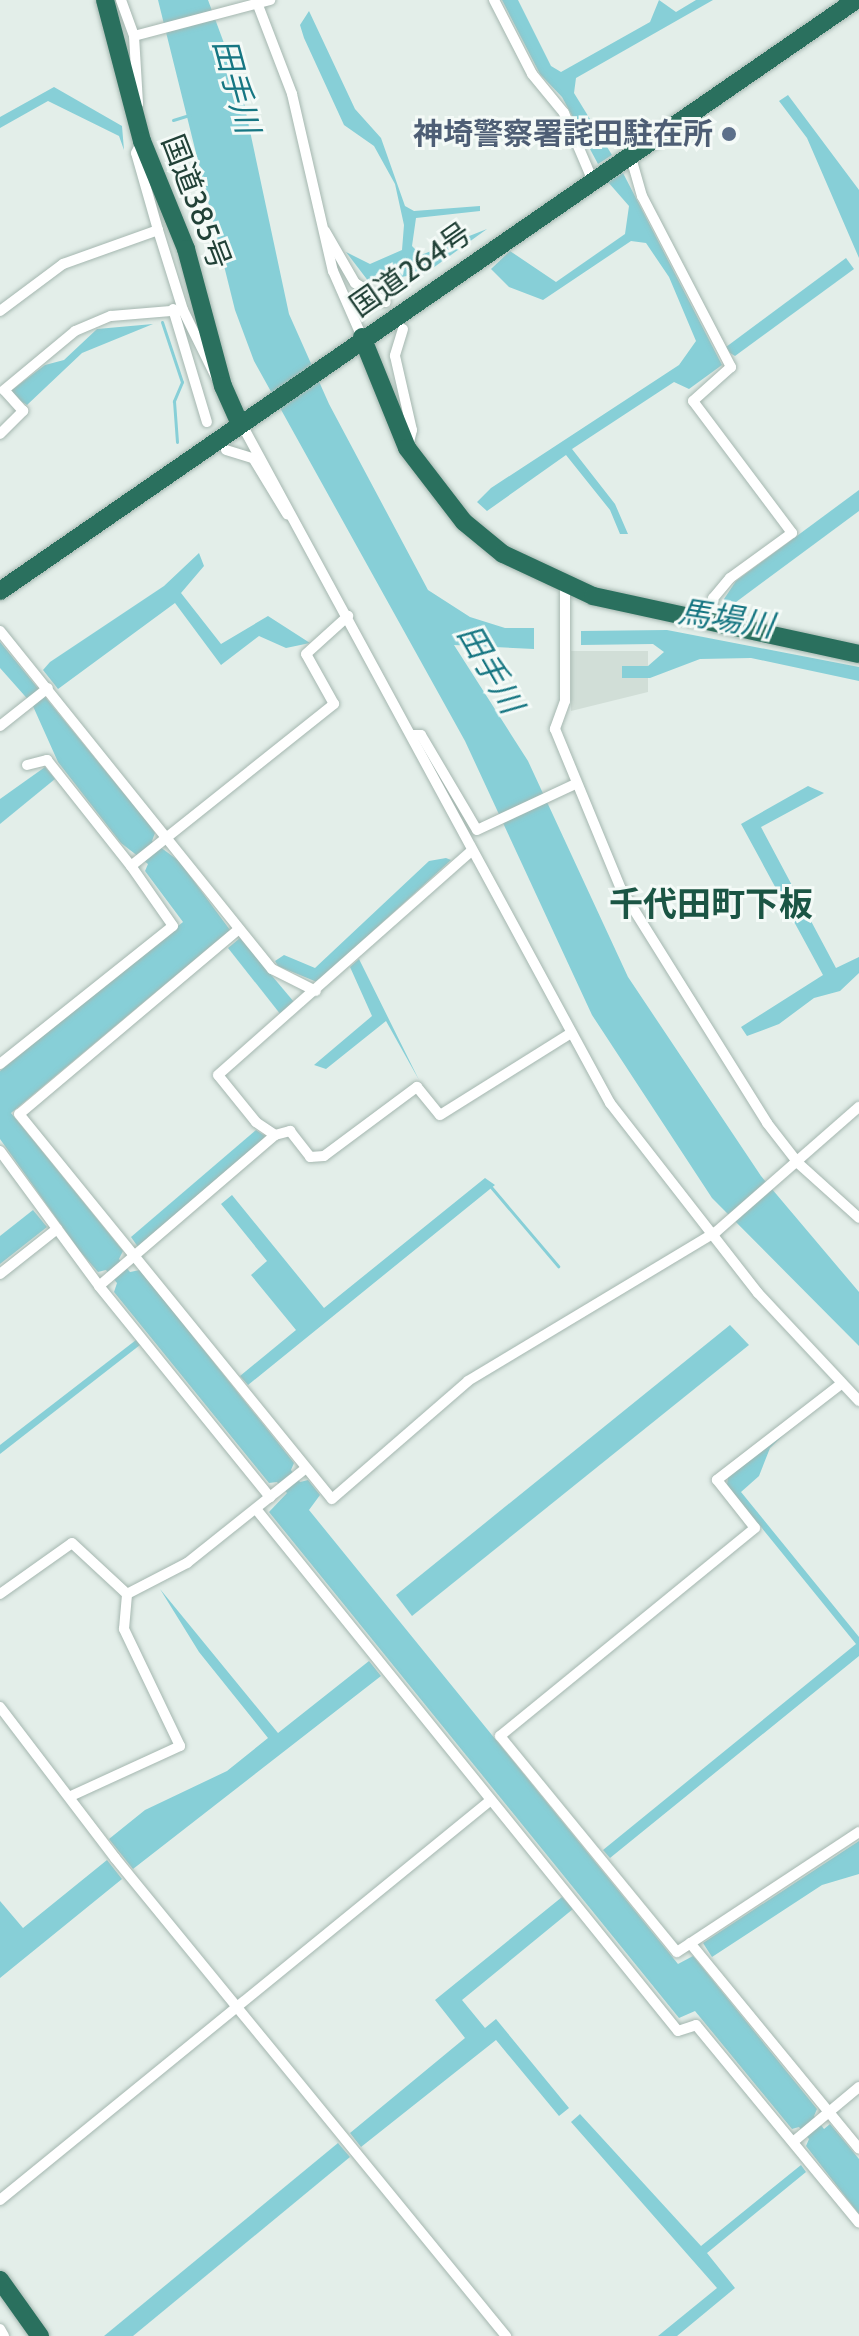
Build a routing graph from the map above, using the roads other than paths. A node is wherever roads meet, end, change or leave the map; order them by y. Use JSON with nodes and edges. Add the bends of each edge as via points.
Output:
{"nodes":[{"id":1,"x":105,"y":0,"type":"edge"},
{"id":2,"x":121,"y":0,"type":"edge"},
{"id":3,"x":270,"y":0,"type":"edge"},
{"id":4,"x":494,"y":0,"type":"edge"},
{"id":5,"x":856,"y":0,"type":"edge"},
{"id":6,"x":254,"y":4,"type":"edge"},
{"id":7,"x":139,"y":35,"type":"junction"},
{"id":8,"x":135,"y":113,"type":"junction"},
{"id":9,"x":142,"y":141,"type":"junction"},
{"id":10,"x":630,"y":154,"type":"junction"},
{"id":11,"x":592,"y":179,"type":"junction"},
{"id":12,"x":158,"y":230,"type":"junction"},
{"id":13,"x":324,"y":230,"type":"junction"},
{"id":14,"x":386,"y":302,"type":"dead end"},
{"id":15,"x":178,"y":310,"type":"junction"},
{"id":16,"x":0,"y":311,"type":"edge"},
{"id":17,"x":403,"y":329,"type":"dead end"},
{"id":18,"x":362,"y":337,"type":"junction"},
{"id":19,"x":223,"y":386,"type":"junction"},
{"id":20,"x":246,"y":417,"type":"junction"},
{"id":21,"x":207,"y":422,"type":"dead end"},
{"id":22,"x":0,"y":434,"type":"edge"},
{"id":23,"x":407,"y":448,"type":"junction"},
{"id":24,"x":226,"y":450,"type":"dead end"},
{"id":25,"x":291,"y":517,"type":"junction"},
{"id":26,"x":565,"y":587,"type":"junction"},
{"id":27,"x":0,"y":591,"type":"edge"},
{"id":28,"x":348,"y":616,"type":"junction"},
{"id":29,"x":711,"y":621,"type":"junction"},
{"id":30,"x":0,"y":631,"type":"edge"},
{"id":31,"x":859,"y":654,"type":"edge"},
{"id":32,"x":45,"y":690,"type":"junction"},
{"id":33,"x":0,"y":726,"type":"edge"},
{"id":34,"x":412,"y":735,"type":"junction"},
{"id":35,"x":27,"y":765,"type":"dead end"},
{"id":36,"x":572,"y":785,"type":"junction"},
{"id":37,"x":163,"y":841,"type":"junction"},
{"id":38,"x":470,"y":852,"type":"junction"},
{"id":39,"x":135,"y":863,"type":"junction"},
{"id":40,"x":239,"y":929,"type":"junction"},
{"id":41,"x":316,"y":991,"type":"junction"},
{"id":42,"x":568,"y":1035,"type":"junction"},
{"id":43,"x":0,"y":1064,"type":"edge"},
{"id":44,"x":859,"y":1107,"type":"edge"},
{"id":45,"x":275,"y":1135,"type":"junction"},
{"id":46,"x":0,"y":1151,"type":"edge"},
{"id":47,"x":796,"y":1165,"type":"junction"},
{"id":48,"x":859,"y":1218,"type":"edge"},
{"id":49,"x":57,"y":1229,"type":"junction"},
{"id":50,"x":719,"y":1229,"type":"junction"},
{"id":51,"x":131,"y":1260,"type":"junction"},
{"id":52,"x":0,"y":1274,"type":"edge"},
{"id":53,"x":104,"y":1282,"type":"junction"},
{"id":54,"x":841,"y":1384,"type":"junction"},
{"id":55,"x":859,"y":1401,"type":"edge"},
{"id":56,"x":302,"y":1471,"type":"junction"},
{"id":57,"x":270,"y":1497,"type":"junction"},
{"id":58,"x":256,"y":1509,"type":"junction"},
{"id":59,"x":0,"y":1594,"type":"edge"},
{"id":60,"x":127,"y":1594,"type":"junction"},
{"id":61,"x":0,"y":1707,"type":"edge"},
{"id":62,"x":5,"y":1722,"type":"edge"},
{"id":63,"x":71,"y":1796,"type":"junction"},
{"id":64,"x":491,"y":1800,"type":"junction"},
{"id":65,"x":859,"y":1832,"type":"edge"},
{"id":66,"x":690,"y":1943,"type":"junction"},
{"id":67,"x":236,"y":2007,"type":"junction"},
{"id":68,"x":859,"y":2087,"type":"edge"},
{"id":69,"x":824,"y":2116,"type":"junction"},
{"id":70,"x":797,"y":2138,"type":"junction"},
{"id":71,"x":859,"y":2149,"type":"edge"},
{"id":72,"x":0,"y":2200,"type":"edge"},
{"id":73,"x":859,"y":2223,"type":"edge"},
{"id":74,"x":0,"y":2280,"type":"edge"},
{"id":75,"x":0,"y":2329,"type":"edge"},
{"id":76,"x":4,"y":2336,"type":"edge"},
{"id":77,"x":40,"y":2336,"type":"edge"},
{"id":78,"x":506,"y":2336,"type":"edge"}],
"edges":[{"from":1,"to":8,"type":"highway","name":"国道385号"},
{"from":2,"to":7,"type":"street"},
{"from":3,"to":6,"type":"street"},
{"from":4,"to":11,"type":"street","via":[[532,74],[564,113]]},
{"from":5,"to":10,"type":"highway","name":"国道264号"},
{"from":6,"to":7,"type":"street"},
{"from":6,"to":13,"type":"street","via":[[292,94]]},
{"from":7,"to":8,"type":"street","via":[[140,101]]},
{"from":8,"to":9,"type":"highway","name":"国道385号"},
{"from":9,"to":12,"type":"street","via":[[136,153]]},
{"from":9,"to":19,"type":"highway","name":"国道385号","via":[[191,264]]},
{"from":10,"to":11,"type":"highway","name":"国道264号"},
{"from":10,"to":29,"type":"street","via":[[642,196],[731,367],[693,401],[792,533],[730,578],[713,598]]},
{"from":11,"to":18,"type":"highway","name":"国道264号"},
{"from":12,"to":15,"type":"street"},
{"from":12,"to":16,"type":"street","via":[[63,264]]},
{"from":13,"to":14,"type":"street","via":[[355,283]]},
{"from":13,"to":18,"type":"street","via":[[343,299]]},
{"from":15,"to":19,"type":"street"},
{"from":15,"to":21,"type":"street"},
{"from":15,"to":22,"type":"street","via":[[111,316],[75,331],[4,390],[22,414]]},
{"from":17,"to":23,"type":"street","via":[[395,356],[412,430]]},
{"from":18,"to":20,"type":"highway","name":"国道264号"},
{"from":18,"to":23,"type":"highway"},
{"from":19,"to":20,"type":"highway","name":"国道385号"},
{"from":20,"to":25,"type":"street"},
{"from":20,"to":27,"type":"highway","name":"国道264号"},
{"from":23,"to":26,"type":"highway","via":[[464,522],[503,554]]},
{"from":24,"to":25,"type":"street","via":[[253,458]]},
{"from":25,"to":28,"type":"street"},
{"from":26,"to":29,"type":"highway"},
{"from":26,"to":36,"type":"street","via":[[565,701],[555,729]]},
{"from":28,"to":34,"type":"street"},
{"from":28,"to":37,"type":"street","via":[[306,654],[334,704]]},
{"from":29,"to":31,"type":"highway"},
{"from":30,"to":32,"type":"street"},
{"from":32,"to":33,"type":"street"},
{"from":32,"to":37,"type":"street"},
{"from":34,"to":36,"type":"street","via":[[421,735],[472,825],[481,829]]},
{"from":34,"to":38,"type":"street"},
{"from":35,"to":39,"type":"street","via":[[47,760]]},
{"from":36,"to":47,"type":"street","via":[[621,889],[676,983]]},
{"from":37,"to":39,"type":"street"},
{"from":37,"to":40,"type":"street"},
{"from":38,"to":41,"type":"street"},
{"from":38,"to":42,"type":"street"},
{"from":39,"to":43,"type":"street","via":[[173,926]]},
{"from":40,"to":41,"type":"street","via":[[272,969]]},
{"from":40,"to":51,"type":"street","via":[[19,1110]]},
{"from":41,"to":45,"type":"street","via":[[218,1075],[256,1122]]},
{"from":42,"to":45,"type":"street","via":[[440,1115],[417,1087],[324,1156],[310,1157],[290,1131]]},
{"from":42,"to":50,"type":"street","via":[[610,1103]]},
{"from":44,"to":47,"type":"street"},
{"from":45,"to":51,"type":"street"},
{"from":46,"to":49,"type":"street"},
{"from":47,"to":48,"type":"street"},
{"from":47,"to":50,"type":"street"},
{"from":49,"to":52,"type":"street"},
{"from":49,"to":53,"type":"street"},
{"from":50,"to":54,"type":"street","via":[[758,1293]]},
{"from":50,"to":56,"type":"street","via":[[468,1381],[332,1499]]},
{"from":51,"to":53,"type":"street"},
{"from":51,"to":56,"type":"street"},
{"from":53,"to":57,"type":"street"},
{"from":54,"to":55,"type":"street"},
{"from":54,"to":66,"type":"street","via":[[717,1480],[755,1528],[500,1736],[677,1952]]},
{"from":56,"to":57,"type":"street"},
{"from":57,"to":58,"type":"street"},
{"from":58,"to":60,"type":"street","via":[[187,1563]]},
{"from":58,"to":64,"type":"street"},
{"from":59,"to":60,"type":"street","via":[[72,1543]]},
{"from":60,"to":63,"type":"street","via":[[124,1629],[180,1746]]},
{"from":61,"to":62,"type":"street"},
{"from":62,"to":63,"type":"street"},
{"from":63,"to":67,"type":"street"},
{"from":64,"to":67,"type":"street"},
{"from":64,"to":70,"type":"street","via":[[678,2031],[696,2025]]},
{"from":65,"to":66,"type":"street"},
{"from":66,"to":69,"type":"street"},
{"from":67,"to":72,"type":"street"},
{"from":67,"to":78,"type":"street"},
{"from":68,"to":69,"type":"street"},
{"from":69,"to":70,"type":"street"},
{"from":69,"to":71,"type":"street"},
{"from":70,"to":73,"type":"street"},
{"from":74,"to":77,"type":"highway"},
{"from":75,"to":76,"type":"street"}]}
